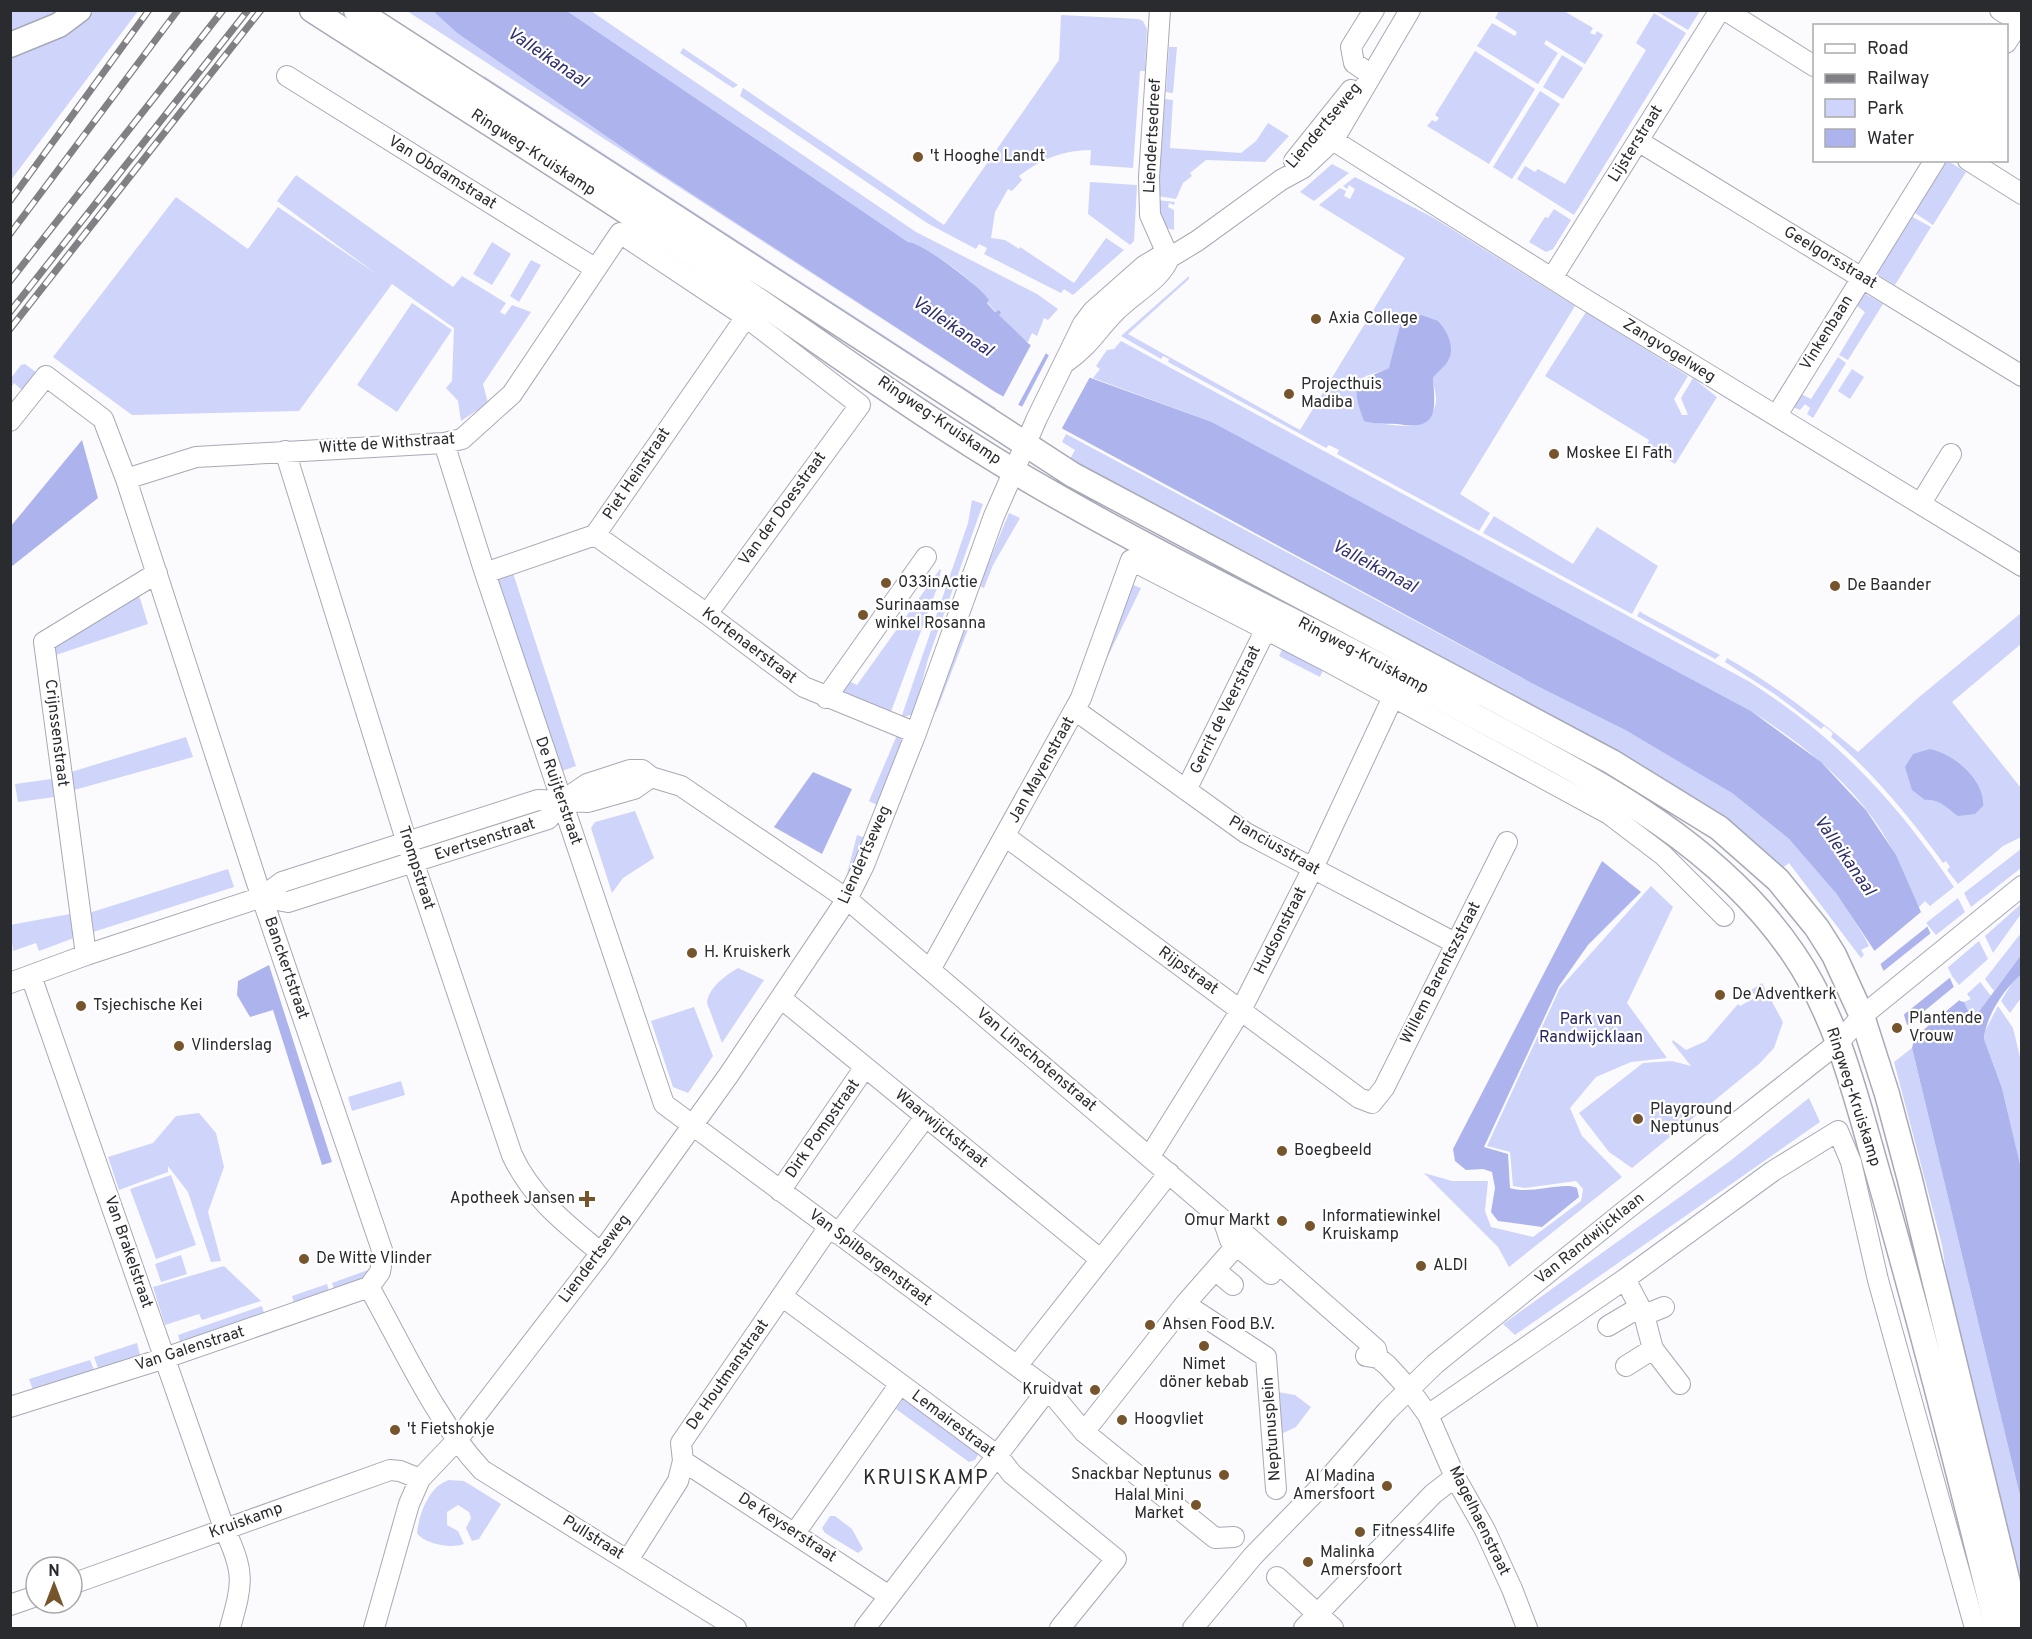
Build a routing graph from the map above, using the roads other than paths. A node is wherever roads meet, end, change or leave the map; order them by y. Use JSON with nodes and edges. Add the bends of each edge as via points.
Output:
{"nodes":[{"id":1,"x":79,"y":10,"type":"edge"},
{"id":2,"x":312,"y":10,"type":"edge"},
{"id":3,"x":356,"y":10,"type":"edge"},
{"id":4,"x":1160,"y":10,"type":"edge"},
{"id":5,"x":1374,"y":10,"type":"edge"},
{"id":6,"x":1410,"y":10,"type":"edge"},
{"id":7,"x":1720,"y":10,"type":"edge"},
{"id":8,"x":1725,"y":10,"type":"edge"},
{"id":9,"x":2000,"y":10,"type":"edge"},
{"id":10,"x":2020,"y":20,"type":"edge"},
{"id":11,"x":2008,"y":41,"type":"edge"},
{"id":12,"x":10,"y":45,"type":"edge"},
{"id":13,"x":1813,"y":65,"type":"edge"},
{"id":14,"x":1370,"y":74,"type":"junction"},
{"id":15,"x":287,"y":76,"type":"dead end"},
{"id":16,"x":1328,"y":134,"type":"junction"},
{"id":17,"x":1638,"y":141,"type":"junction"},
{"id":18,"x":1934,"y":162,"type":"edge"},
{"id":19,"x":1971,"y":162,"type":"edge"},
{"id":20,"x":2022,"y":194,"type":"edge"},
{"id":21,"x":620,"y":233,"type":"joint"},
{"id":22,"x":1169,"y":258,"type":"junction"},
{"id":23,"x":597,"y":269,"type":"junction"},
{"id":24,"x":1552,"y":278,"type":"junction"},
{"id":25,"x":1861,"y":278,"type":"junction"},
{"id":26,"x":746,"y":317,"type":"junction"},
{"id":27,"x":2022,"y":376,"type":"edge"},
{"id":28,"x":860,"y":405,"type":"joint"},
{"id":29,"x":1777,"y":415,"type":"junction"},
{"id":30,"x":10,"y":421,"type":"edge"},
{"id":31,"x":444,"y":443,"type":"junction"},
{"id":32,"x":1026,"y":444,"type":"junction"},
{"id":33,"x":285,"y":452,"type":"junction"},
{"id":34,"x":1951,"y":454,"type":"dead end"},
{"id":35,"x":1014,"y":471,"type":"junction"},
{"id":36,"x":126,"y":479,"type":"junction"},
{"id":37,"x":1921,"y":503,"type":"junction"},
{"id":38,"x":595,"y":535,"type":"junction"},
{"id":39,"x":926,"y":557,"type":"dead end"},
{"id":40,"x":1131,"y":560,"type":"joint"},
{"id":41,"x":2022,"y":566,"type":"edge"},
{"id":42,"x":157,"y":573,"type":"junction"},
{"id":43,"x":485,"y":573,"type":"junction"},
{"id":44,"x":707,"y":614,"type":"junction"},
{"id":45,"x":1266,"y":629,"type":"junction"},
{"id":46,"x":1393,"y":697,"type":"junction"},
{"id":47,"x":826,"y":698,"type":"junction"},
{"id":48,"x":1074,"y":711,"type":"junction"},
{"id":49,"x":916,"y":733,"type":"junction"},
{"id":50,"x":1186,"y":790,"type":"junction"},
{"id":51,"x":562,"y":801,"type":"junction"},
{"id":52,"x":1005,"y":836,"type":"junction"},
{"id":53,"x":1507,"y":842,"type":"dead end"},
{"id":54,"x":407,"y":843,"type":"junction"},
{"id":55,"x":414,"y":864,"type":"junction"},
{"id":56,"x":1313,"y":868,"type":"junction"},
{"id":57,"x":2022,"y":886,"type":"edge"},
{"id":58,"x":262,"y":897,"type":"junction"},
{"id":59,"x":847,"y":899,"type":"junction"},
{"id":60,"x":1724,"y":916,"type":"dead end"},
{"id":61,"x":1455,"y":943,"type":"junction"},
{"id":62,"x":86,"y":955,"type":"junction"},
{"id":63,"x":930,"y":970,"type":"junction"},
{"id":64,"x":31,"y":976,"type":"junction"},
{"id":65,"x":10,"y":983,"type":"edge"},
{"id":66,"x":782,"y":999,"type":"junction"},
{"id":67,"x":1241,"y":1010,"type":"junction"},
{"id":68,"x":1862,"y":1016,"type":"junction"},
{"id":69,"x":1838,"y":1042,"type":"junction"},
{"id":70,"x":865,"y":1067,"type":"junction"},
{"id":71,"x":1372,"y":1103,"type":"joint"},
{"id":72,"x":926,"y":1116,"type":"junction"},
{"id":73,"x":693,"y":1126,"type":"junction"},
{"id":74,"x":1150,"y":1156,"type":"junction"},
{"id":75,"x":1169,"y":1173,"type":"junction"},
{"id":76,"x":780,"y":1191,"type":"junction"},
{"id":77,"x":833,"y":1231,"type":"junction"},
{"id":78,"x":1241,"y":1240,"type":"junction"},
{"id":79,"x":601,"y":1253,"type":"junction"},
{"id":80,"x":1100,"y":1259,"type":"junction"},
{"id":81,"x":1215,"y":1270,"type":"junction"},
{"id":82,"x":1625,"y":1279,"type":"junction"},
{"id":83,"x":1233,"y":1285,"type":"dead end"},
{"id":84,"x":369,"y":1287,"type":"junction"},
{"id":85,"x":783,"y":1297,"type":"junction"},
{"id":86,"x":1185,"y":1304,"type":"junction"},
{"id":87,"x":1664,"y":1307,"type":"dead end"},
{"id":88,"x":1642,"y":1311,"type":"junction"},
{"id":89,"x":1608,"y":1326,"type":"dead end"},
{"id":90,"x":1661,"y":1350,"type":"junction"},
{"id":91,"x":165,"y":1358,"type":"junction"},
{"id":92,"x":1017,"y":1366,"type":"junction"},
{"id":93,"x":1626,"y":1366,"type":"dead end"},
{"id":94,"x":900,"y":1384,"type":"junction"},
{"id":95,"x":1680,"y":1384,"type":"dead end"},
{"id":96,"x":1048,"y":1389,"type":"junction"},
{"id":97,"x":1409,"y":1389,"type":"junction"},
{"id":98,"x":12,"y":1400,"type":"edge"},
{"id":99,"x":1428,"y":1415,"type":"junction"},
{"id":100,"x":1084,"y":1432,"type":"junction"},
{"id":101,"x":457,"y":1440,"type":"junction"},
{"id":102,"x":998,"y":1456,"type":"junction"},
{"id":103,"x":683,"y":1461,"type":"junction"},
{"id":104,"x":1455,"y":1477,"type":"junction"},
{"id":105,"x":420,"y":1479,"type":"junction"},
{"id":106,"x":1276,"y":1489,"type":"dead end"},
{"id":107,"x":224,"y":1528,"type":"junction"},
{"id":108,"x":795,"y":1533,"type":"junction"},
{"id":109,"x":1234,"y":1537,"type":"dead end"},
{"id":110,"x":628,"y":1560,"type":"junction"},
{"id":111,"x":1277,"y":1577,"type":"dead end"},
{"id":112,"x":84,"y":1580,"type":"edge"},
{"id":113,"x":889,"y":1596,"type":"junction"},
{"id":114,"x":1310,"y":1622,"type":"edge"},
{"id":115,"x":230,"y":1629,"type":"edge"},
{"id":116,"x":374,"y":1629,"type":"edge"},
{"id":117,"x":736,"y":1629,"type":"edge"},
{"id":118,"x":865,"y":1629,"type":"edge"},
{"id":119,"x":1060,"y":1629,"type":"edge"},
{"id":120,"x":1194,"y":1629,"type":"edge"},
{"id":121,"x":1333,"y":1629,"type":"edge"},
{"id":122,"x":1527,"y":1629,"type":"edge"},
{"id":123,"x":1974,"y":1629,"type":"edge"},
{"id":124,"x":1997,"y":1629,"type":"edge"},
{"id":125,"x":2019,"y":1629,"type":"edge"}],
"edges":[{"from":1,"to":12,"type":"main road","via":[[59,25]]},
{"from":2,"to":35,"type":"main road","name":"Ringweg-Kruiskamp","via":[[693,256]]},
{"from":3,"to":32,"type":"main road","name":"Ringweg-Kruiskamp"},
{"from":4,"to":22,"type":"street","name":"Liendertsedreef","via":[[1150,215]]},
{"from":5,"to":14,"type":"street","name":"Liendertseweg","via":[[1351,47],[1354,63]]},
{"from":6,"to":14,"type":"street","name":"Liendertseweg"},
{"from":7,"to":17,"type":"street","name":"Lijsterstraat"},
{"from":8,"to":13,"type":"street"},
{"from":9,"to":10,"type":"street"},
{"from":10,"to":11,"type":"street"},
{"from":14,"to":16,"type":"street","name":"Liendertseweg","via":[[1362,94]]},
{"from":15,"to":23,"type":"street","name":"Van Obdamstraat"},
{"from":16,"to":22,"type":"street","name":"Liendertseweg","via":[[1303,168]]},
{"from":16,"to":24,"type":"street","name":"Zangvogelweg"},
{"from":17,"to":24,"type":"street","name":"Lijsterstraat"},
{"from":17,"to":25,"type":"street","name":"Geelgorsstraat"},
{"from":18,"to":25,"type":"street","name":"Vinkenbaan"},
{"from":19,"to":20,"type":"street"},
{"from":21,"to":23,"type":"street","name":"Witte de Withstraat"},
{"from":21,"to":26,"type":"street","name":"Ringweg-Kruiskamp"},
{"from":22,"to":32,"type":"street","name":"Liendertseweg","via":[[1165,269],[1114,313],[1087,347],[1066,362]]},
{"from":23,"to":31,"type":"street","name":"Witte de Withstraat","via":[[513,394],[462,439]]},
{"from":24,"to":29,"type":"street","name":"Zangvogelweg"},
{"from":25,"to":27,"type":"street","name":"Geelgorsstraat"},
{"from":25,"to":29,"type":"street","name":"Vinkenbaan"},
{"from":26,"to":28,"type":"street","name":"Ringweg-Kruiskamp"},
{"from":26,"to":38,"type":"street","name":"Piet Heinstraat"},
{"from":28,"to":44,"type":"street","name":"Van der Doesstraat"},
{"from":29,"to":37,"type":"street","name":"Zangvogelweg"},
{"from":30,"to":36,"type":"street","name":"Banckertstraat","via":[[46,376],[103,419]]},
{"from":31,"to":33,"type":"street","name":"Witte de Withstraat"},
{"from":31,"to":43,"type":"street","name":"De Ruijterstraat"},
{"from":32,"to":35,"type":"street","name":"Liendertseweg"},
{"from":32,"to":68,"type":"main road","name":"Ringweg-Kruiskamp","via":[[1073,475],[1612,762],[1711,822],[1800,903],[1834,955]]},
{"from":33,"to":36,"type":"street","name":"Witte de Withstraat","via":[[196,457]]},
{"from":33,"to":54,"type":"street","name":"Trompstraat"},
{"from":34,"to":37,"type":"street"},
{"from":35,"to":49,"type":"street","name":"Liendertseweg","via":[[964,594]]},
{"from":35,"to":69,"type":"main road","name":"Ringweg-Kruiskamp","via":[[1153,548],[1404,677],[1608,788],[1658,820],[1727,877],[1776,928],[1813,985]]},
{"from":36,"to":42,"type":"street","name":"Banckertstraat"},
{"from":37,"to":41,"type":"street","name":"Zangvogelweg"},
{"from":38,"to":43,"type":"street","name":"Piet Heinstraat"},
{"from":38,"to":44,"type":"street","name":"Kortenaerstraat"},
{"from":39,"to":47,"type":"street"},
{"from":40,"to":45,"type":"street","name":"Ringweg-Kruiskamp"},
{"from":40,"to":48,"type":"street","name":"Jan Mayenstraat"},
{"from":42,"to":58,"type":"street","name":"Banckertstraat"},
{"from":42,"to":62,"type":"street","name":"Crijnssenstraat","via":[[44,642]]},
{"from":43,"to":51,"type":"street","name":"De Ruijterstraat"},
{"from":44,"to":47,"type":"street","name":"Kortenaerstraat","via":[[804,687]]},
{"from":45,"to":46,"type":"street","name":"Ringweg-Kruiskamp"},
{"from":45,"to":50,"type":"street","name":"Gerrit de Veerstraat"},
{"from":46,"to":56,"type":"street","name":"Hudsonstraat"},
{"from":46,"to":60,"type":"street","name":"Ringweg-Kruiskamp","via":[[1609,814],[1663,855]]},
{"from":47,"to":49,"type":"street","name":"Kortenaerstraat"},
{"from":48,"to":50,"type":"street","name":"Planciusstraat"},
{"from":48,"to":52,"type":"street","name":"Jan Mayenstraat"},
{"from":49,"to":59,"type":"street","name":"Liendertseweg"},
{"from":50,"to":56,"type":"street","name":"Planciusstraat","via":[[1246,833]]},
{"from":51,"to":54,"type":"street","name":"Evertsenstraat","via":[[538,800]]},
{"from":51,"to":55,"type":"street","name":"Evertsenstraat","via":[[548,819]]},
{"from":51,"to":59,"type":"street","name":"Evertsenstraat","via":[[588,802],[634,789],[651,777],[681,786]]},
{"from":51,"to":73,"type":"street","name":"De Ruijterstraat","via":[[664,1104]]},
{"from":52,"to":63,"type":"street","name":"Jan Mayenstraat"},
{"from":52,"to":67,"type":"street","name":"Rijpstraat"},
{"from":53,"to":61,"type":"street","name":"Willem Barentszstraat"},
{"from":54,"to":55,"type":"street","name":"Trompstraat"},
{"from":54,"to":58,"type":"street","name":"Evertsenstraat","via":[[282,882]]},
{"from":55,"to":58,"type":"street","name":"Evertsenstraat","via":[[288,902]]},
{"from":55,"to":79,"type":"street","name":"Trompstraat","via":[[512,1156],[526,1184],[548,1210]]},
{"from":56,"to":61,"type":"street","name":"Planciusstraat"},
{"from":56,"to":67,"type":"street","name":"Hudsonstraat"},
{"from":57,"to":68,"type":"street","name":"Van Randwijcklaan"},
{"from":58,"to":62,"type":"street","name":"Evertsenstraat"},
{"from":58,"to":84,"type":"street","name":"Banckertstraat","via":[[382,1253],[380,1272]]},
{"from":59,"to":63,"type":"street","name":"Van Linschotenstraat"},
{"from":59,"to":66,"type":"street","name":"Liendertseweg"},
{"from":61,"to":71,"type":"street","name":"Willem Barentszstraat","via":[[1384,1088]]},
{"from":62,"to":64,"type":"street","name":"Evertsenstraat"},
{"from":63,"to":74,"type":"street","name":"Van Linschotenstraat"},
{"from":64,"to":65,"type":"street","name":"Evertsenstraat"},
{"from":64,"to":91,"type":"street","name":"Van Brakelstraat"},
{"from":66,"to":70,"type":"street","name":"Waarwijckstraat"},
{"from":66,"to":73,"type":"street","name":"Liendertseweg"},
{"from":67,"to":71,"type":"street","name":"Rijpstraat","via":[[1359,1098]]},
{"from":67,"to":74,"type":"street","name":"Hudsonstraat"},
{"from":68,"to":69,"type":"street","name":"Van Randwijcklaan"},
{"from":68,"to":125,"type":"main road","name":"Ringweg-Kruiskamp","via":[[1907,1169]]},
{"from":69,"to":97,"type":"street","name":"Van Randwijcklaan","via":[[1438,1361]]},
{"from":69,"to":124,"type":"main road","name":"Ringweg-Kruiskamp","via":[[1905,1270]]},
{"from":70,"to":72,"type":"street","name":"Waarwijckstraat"},
{"from":70,"to":76,"type":"street","name":"Dirk Pompstraat"},
{"from":72,"to":77,"type":"street"},
{"from":72,"to":80,"type":"street","name":"Waarwijckstraat"},
{"from":73,"to":76,"type":"street","name":"Van Spilbergenstraat"},
{"from":73,"to":79,"type":"street","name":"Liendertseweg"},
{"from":74,"to":75,"type":"street","name":"Van Linschotenstraat"},
{"from":75,"to":78,"type":"street","name":"Van Linschotenstraat","via":[[1223,1221],[1230,1240]]},
{"from":75,"to":80,"type":"street"},
{"from":76,"to":77,"type":"street","name":"Van Spilbergenstraat"},
{"from":77,"to":85,"type":"street","name":"De Houtmanstraat"},
{"from":77,"to":92,"type":"street","name":"Van Spilbergenstraat"},
{"from":78,"to":81,"type":"street"},
{"from":78,"to":97,"type":"street","via":[[1367,1357],[1378,1358]]},
{"from":79,"to":101,"type":"street","name":"Liendertseweg"},
{"from":80,"to":92,"type":"street"},
{"from":81,"to":83,"type":"street"},
{"from":81,"to":86,"type":"street"},
{"from":82,"to":88,"type":"street"},
{"from":82,"to":99,"type":"street"},
{"from":82,"to":123,"type":"street","name":"Ringweg-Kruiskamp","via":[[1773,1171],[1838,1131],[1851,1162],[1881,1292]]},
{"from":84,"to":91,"type":"street","name":"Van Galenstraat"},
{"from":84,"to":101,"type":"street"},
{"from":85,"to":94,"type":"street","name":"Lemairestraat"},
{"from":85,"to":103,"type":"street","name":"De Houtmanstraat","via":[[681,1443]]},
{"from":86,"to":100,"type":"street"},
{"from":86,"to":106,"type":"street","name":"Neptunusplein","via":[[1266,1357]]},
{"from":87,"to":88,"type":"street"},
{"from":88,"to":89,"type":"street"},
{"from":88,"to":90,"type":"street"},
{"from":90,"to":93,"type":"street"},
{"from":90,"to":95,"type":"street"},
{"from":91,"to":98,"type":"street","name":"Van Galenstraat"},
{"from":91,"to":107,"type":"street","name":"Van Brakelstraat"},
{"from":92,"to":96,"type":"street","name":"Van Spilbergenstraat"},
{"from":94,"to":102,"type":"street","name":"Lemairestraat"},
{"from":94,"to":108,"type":"street"},
{"from":96,"to":100,"type":"street"},
{"from":96,"to":102,"type":"street"},
{"from":97,"to":99,"type":"street"},
{"from":97,"to":120,"type":"street","name":"Van Randwijcklaan","via":[[1253,1556]]},
{"from":99,"to":104,"type":"street","name":"Magelhaenstraat"},
{"from":100,"to":109,"type":"street","via":[[1215,1538]]},
{"from":101,"to":105,"type":"street","name":"Liendertseweg"},
{"from":101,"to":110,"type":"street","name":"Pullstraat","via":[[482,1470]]},
{"from":102,"to":113,"type":"street"},
{"from":102,"to":119,"type":"street","name":"Lemairestraat","via":[[1012,1474],[1116,1559]]},
{"from":103,"to":108,"type":"street","name":"De Keyserstraat"},
{"from":103,"to":110,"type":"street","name":"De Houtmanstraat","via":[[678,1481]]},
{"from":104,"to":114,"type":"street","via":[[1432,1494]]},
{"from":104,"to":122,"type":"street","name":"Magelhaenstraat","via":[[1485,1530]]},
{"from":105,"to":107,"type":"street","name":"Kruiskamp","via":[[390,1470]]},
{"from":105,"to":116,"type":"street","via":[[409,1504]]},
{"from":107,"to":112,"type":"street","name":"Kruiskamp"},
{"from":107,"to":115,"type":"street","name":"Van Brakelstraat","via":[[241,1576]]},
{"from":108,"to":113,"type":"street","name":"De Keyserstraat"},
{"from":110,"to":117,"type":"street","name":"Pullstraat"},
{"from":111,"to":114,"type":"street"},
{"from":113,"to":118,"type":"street"},
{"from":114,"to":121,"type":"street"}]}
